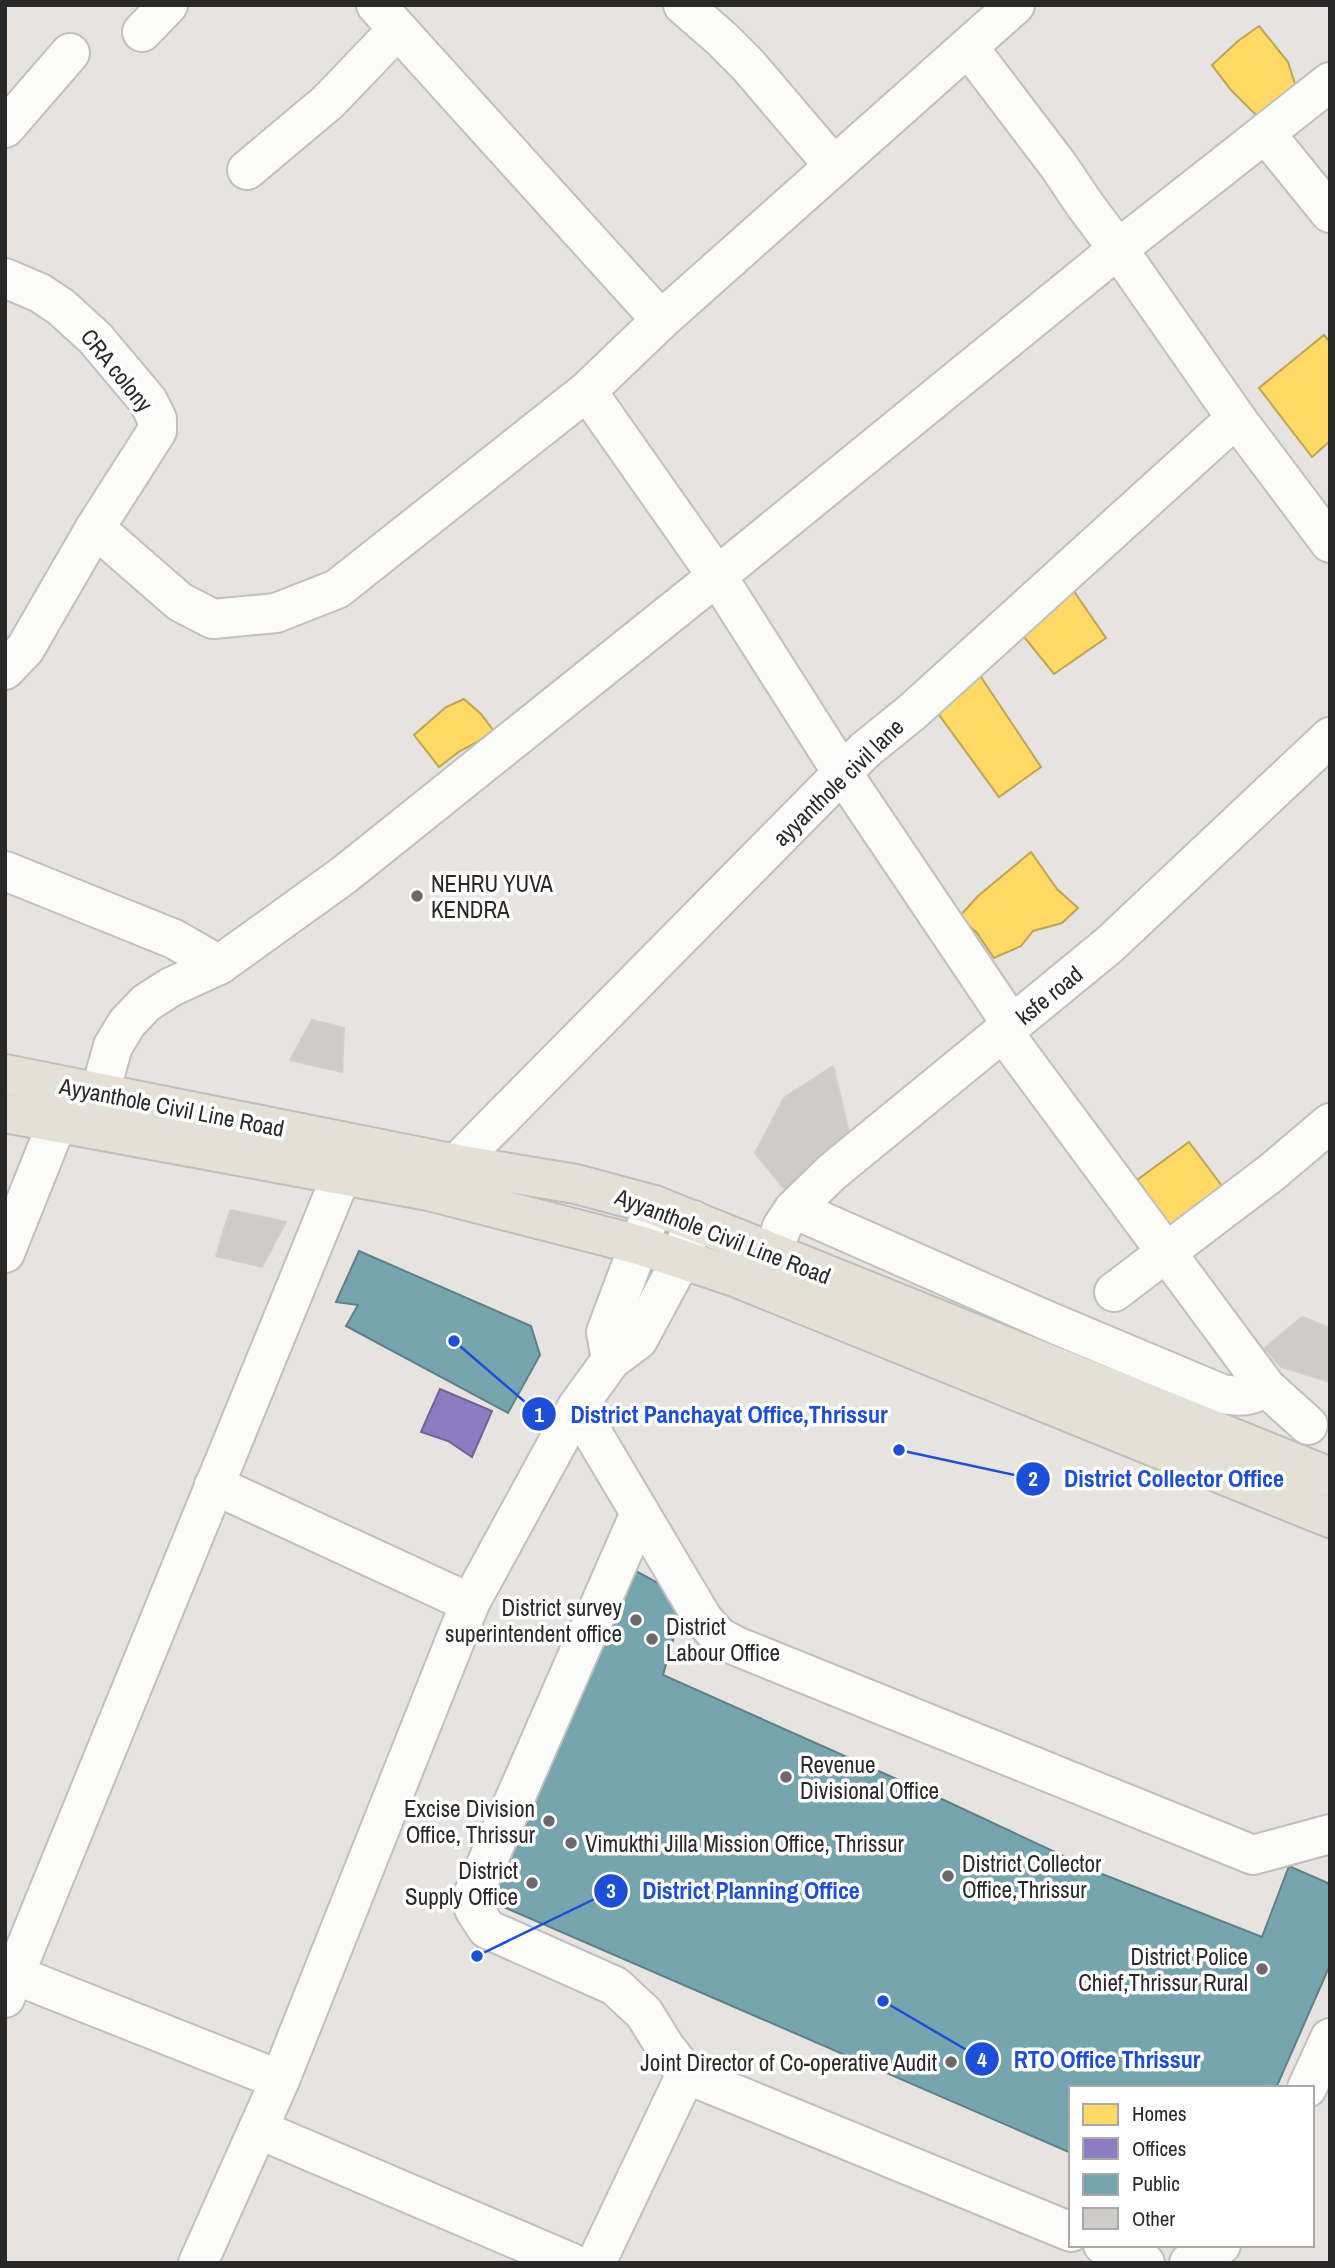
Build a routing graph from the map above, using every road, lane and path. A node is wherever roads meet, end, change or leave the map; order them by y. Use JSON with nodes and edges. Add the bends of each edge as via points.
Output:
{"nodes":[{"id":1,"x":683,"y":5,"type":"edge"},
{"id":2,"x":1015,"y":5,"type":"edge"},
{"id":3,"x":387,"y":18,"type":"edge"},
{"id":4,"x":969,"y":48,"type":"junction"},
{"id":5,"x":70,"y":53,"type":"dead end"},
{"id":6,"x":1330,"y":82,"type":"edge"},
{"id":7,"x":5,"y":128,"type":"edge"},
{"id":8,"x":1265,"y":133,"type":"junction"},
{"id":9,"x":834,"y":166,"type":"junction"},
{"id":10,"x":247,"y":170,"type":"dead end"},
{"id":11,"x":1330,"y":213,"type":"edge"},
{"id":12,"x":1118,"y":249,"type":"junction"},
{"id":13,"x":5,"y":278,"type":"edge"},
{"id":14,"x":661,"y":320,"type":"junction"},
{"id":15,"x":587,"y":391,"type":"junction"},
{"id":16,"x":1236,"y":418,"type":"junction"},
{"id":17,"x":96,"y":528,"type":"junction"},
{"id":18,"x":1330,"y":543,"type":"edge"},
{"id":19,"x":717,"y":576,"type":"junction"},
{"id":20,"x":5,"y":670,"type":"edge"},
{"id":21,"x":1330,"y":737,"type":"edge"},
{"id":22,"x":843,"y":774,"type":"junction"},
{"id":23,"x":5,"y":871,"type":"edge"},
{"id":24,"x":219,"y":965,"type":"junction"},
{"id":25,"x":1007,"y":1029,"type":"junction"},
{"id":26,"x":5,"y":1074,"type":"edge"},
{"id":27,"x":82,"y":1089,"type":"junction"},
{"id":28,"x":5,"y":1113,"type":"edge"},
{"id":29,"x":1330,"y":1122,"type":"edge"},
{"id":30,"x":57,"y":1123,"type":"junction"},
{"id":31,"x":456,"y":1164,"type":"junction"},
{"id":32,"x":342,"y":1174,"type":"junction"},
{"id":33,"x":654,"y":1205,"type":"junction"},
{"id":34,"x":794,"y":1209,"type":"junction"},
{"id":35,"x":693,"y":1220,"type":"junction"},
{"id":36,"x":639,"y":1245,"type":"junction"},
{"id":37,"x":1166,"y":1251,"type":"junction"},
{"id":38,"x":773,"y":1252,"type":"junction"},
{"id":39,"x":5,"y":1253,"type":"edge"},
{"id":40,"x":681,"y":1260,"type":"junction"},
{"id":41,"x":1114,"y":1292,"type":"dead end"},
{"id":42,"x":611,"y":1360,"type":"junction"},
{"id":43,"x":1266,"y":1387,"type":"junction"},
{"id":44,"x":577,"y":1407,"type":"junction"},
{"id":45,"x":1319,"y":1424,"type":"edge"},
{"id":46,"x":1307,"y":1467,"type":"edge"},
{"id":47,"x":214,"y":1485,"type":"junction"},
{"id":48,"x":1290,"y":1503,"type":"junction"},
{"id":49,"x":640,"y":1513,"type":"junction"},
{"id":50,"x":1330,"y":1518,"type":"edge"},
{"id":51,"x":470,"y":1603,"type":"junction"},
{"id":52,"x":1330,"y":1834,"type":"edge"},
{"id":53,"x":8,"y":1981,"type":"edge"},
{"id":54,"x":1330,"y":2038,"type":"edge"},
{"id":55,"x":686,"y":2074,"type":"junction"},
{"id":56,"x":280,"y":2080,"type":"junction"},
{"id":57,"x":1308,"y":2086,"type":"edge"},
{"id":58,"x":258,"y":2129,"type":"junction"},
{"id":59,"x":1069,"y":2231,"type":"edge"},
{"id":60,"x":1107,"y":2247,"type":"edge"},
{"id":61,"x":1217,"y":2247,"type":"edge"},
{"id":62,"x":198,"y":2263,"type":"edge"},
{"id":63,"x":572,"y":2263,"type":"edge"},
{"id":64,"x":596,"y":2263,"type":"edge"},
{"id":65,"x":1145,"y":2263,"type":"edge"},
{"id":66,"x":1189,"y":2263,"type":"edge"}],
"edges":[{"from":1,"to":9,"type":"street","via":[[748,65]]},
{"from":2,"to":4,"type":"street"},
{"from":3,"to":10,"type":"street","via":[[328,102]]},
{"from":3,"to":14,"type":"street"},
{"from":4,"to":9,"type":"street"},
{"from":4,"to":12,"type":"street"},
{"from":5,"to":7,"type":"street"},
{"from":6,"to":8,"type":"street"},
{"from":8,"to":11,"type":"street"},
{"from":8,"to":12,"type":"street"},
{"from":9,"to":14,"type":"street"},
{"from":12,"to":16,"type":"street"},
{"from":12,"to":19,"type":"street"},
{"from":13,"to":17,"type":"street","name":"CRA colony","via":[[61,307],[95,338],[148,401],[157,419],[152,443]]},
{"from":14,"to":15,"type":"street"},
{"from":15,"to":17,"type":"street","via":[[337,589],[276,613],[213,619],[180,602]]},
{"from":15,"to":19,"type":"street"},
{"from":16,"to":18,"type":"street"},
{"from":16,"to":22,"type":"street","name":"ayyanthole civil lane"},
{"from":17,"to":20,"type":"street","name":"CRA colony","via":[[24,649]]},
{"from":19,"to":22,"type":"street"},
{"from":19,"to":24,"type":"street","via":[[344,875]]},
{"from":21,"to":25,"type":"street","name":"ksfe road","via":[[1109,946]]},
{"from":22,"to":25,"type":"street"},
{"from":22,"to":31,"type":"street","name":"ayyanthole civil lane"},
{"from":23,"to":24,"type":"street","via":[[174,939]]},
{"from":24,"to":27,"type":"street","via":[[146,1003]]},
{"from":25,"to":34,"type":"street","name":"ksfe road","via":[[832,1172]]},
{"from":25,"to":37,"type":"street"},
{"from":26,"to":27,"type":"main road","name":"Ayyanthole Civil Line Road"},
{"from":27,"to":30,"type":"street"},
{"from":27,"to":31,"type":"main road","name":"Ayyanthole Civil Line Road"},
{"from":28,"to":30,"type":"main road","name":"Ayyanthole Civil Line Road"},
{"from":29,"to":37,"type":"street","via":[[1271,1173]]},
{"from":30,"to":32,"type":"main road","name":"Ayyanthole Civil Line Road"},
{"from":30,"to":39,"type":"street"},
{"from":31,"to":33,"type":"main road","name":"Ayyanthole Civil Line Road","via":[[576,1184]]},
{"from":32,"to":36,"type":"main road","name":"Ayyanthole Civil Line Road","via":[[429,1191]]},
{"from":32,"to":47,"type":"street"},
{"from":33,"to":35,"type":"main road","name":"Ayyanthole Civil Line Road"},
{"from":33,"to":36,"type":"street"},
{"from":34,"to":38,"type":"street","name":"ksfe road"},
{"from":34,"to":43,"type":"street","via":[[1222,1394],[1241,1397]]},
{"from":35,"to":38,"type":"main road","name":"Ayyanthole Civil Line Road"},
{"from":35,"to":40,"type":"street"},
{"from":36,"to":40,"type":"main road","name":"Ayyanthole Civil Line Road"},
{"from":36,"to":42,"type":"street","via":[[606,1332]]},
{"from":37,"to":41,"type":"street"},
{"from":37,"to":43,"type":"street"},
{"from":38,"to":46,"type":"main road","name":"Ayyanthole Civil Line Road"},
{"from":40,"to":42,"type":"street","via":[[638,1340]]},
{"from":40,"to":48,"type":"main road","name":"Ayyanthole Civil Line Road"},
{"from":42,"to":44,"type":"street"},
{"from":43,"to":45,"type":"street"},
{"from":44,"to":49,"type":"street"},
{"from":44,"to":51,"type":"street"},
{"from":45,"to":46,"type":"street","via":[[1296,1436]]},
{"from":46,"to":48,"type":"main road"},
{"from":47,"to":51,"type":"street"},
{"from":47,"to":53,"type":"street"},
{"from":48,"to":50,"type":"main road","name":"Ayyanthole Civil Line Road"},
{"from":49,"to":52,"type":"street","via":[[703,1619],[719,1637],[736,1646],[1253,1855]]},
{"from":49,"to":55,"type":"street","via":[[474,1892],[474,1909],[487,1929],[615,1986],[644,2013]]},
{"from":51,"to":56,"type":"street"},
{"from":53,"to":56,"type":"street"},
{"from":54,"to":57,"type":"street"},
{"from":55,"to":59,"type":"street"},
{"from":55,"to":64,"type":"street"},
{"from":56,"to":58,"type":"street"},
{"from":58,"to":62,"type":"street"},
{"from":58,"to":63,"type":"street"},
{"from":60,"to":65,"type":"street"},
{"from":61,"to":66,"type":"street"}]}
